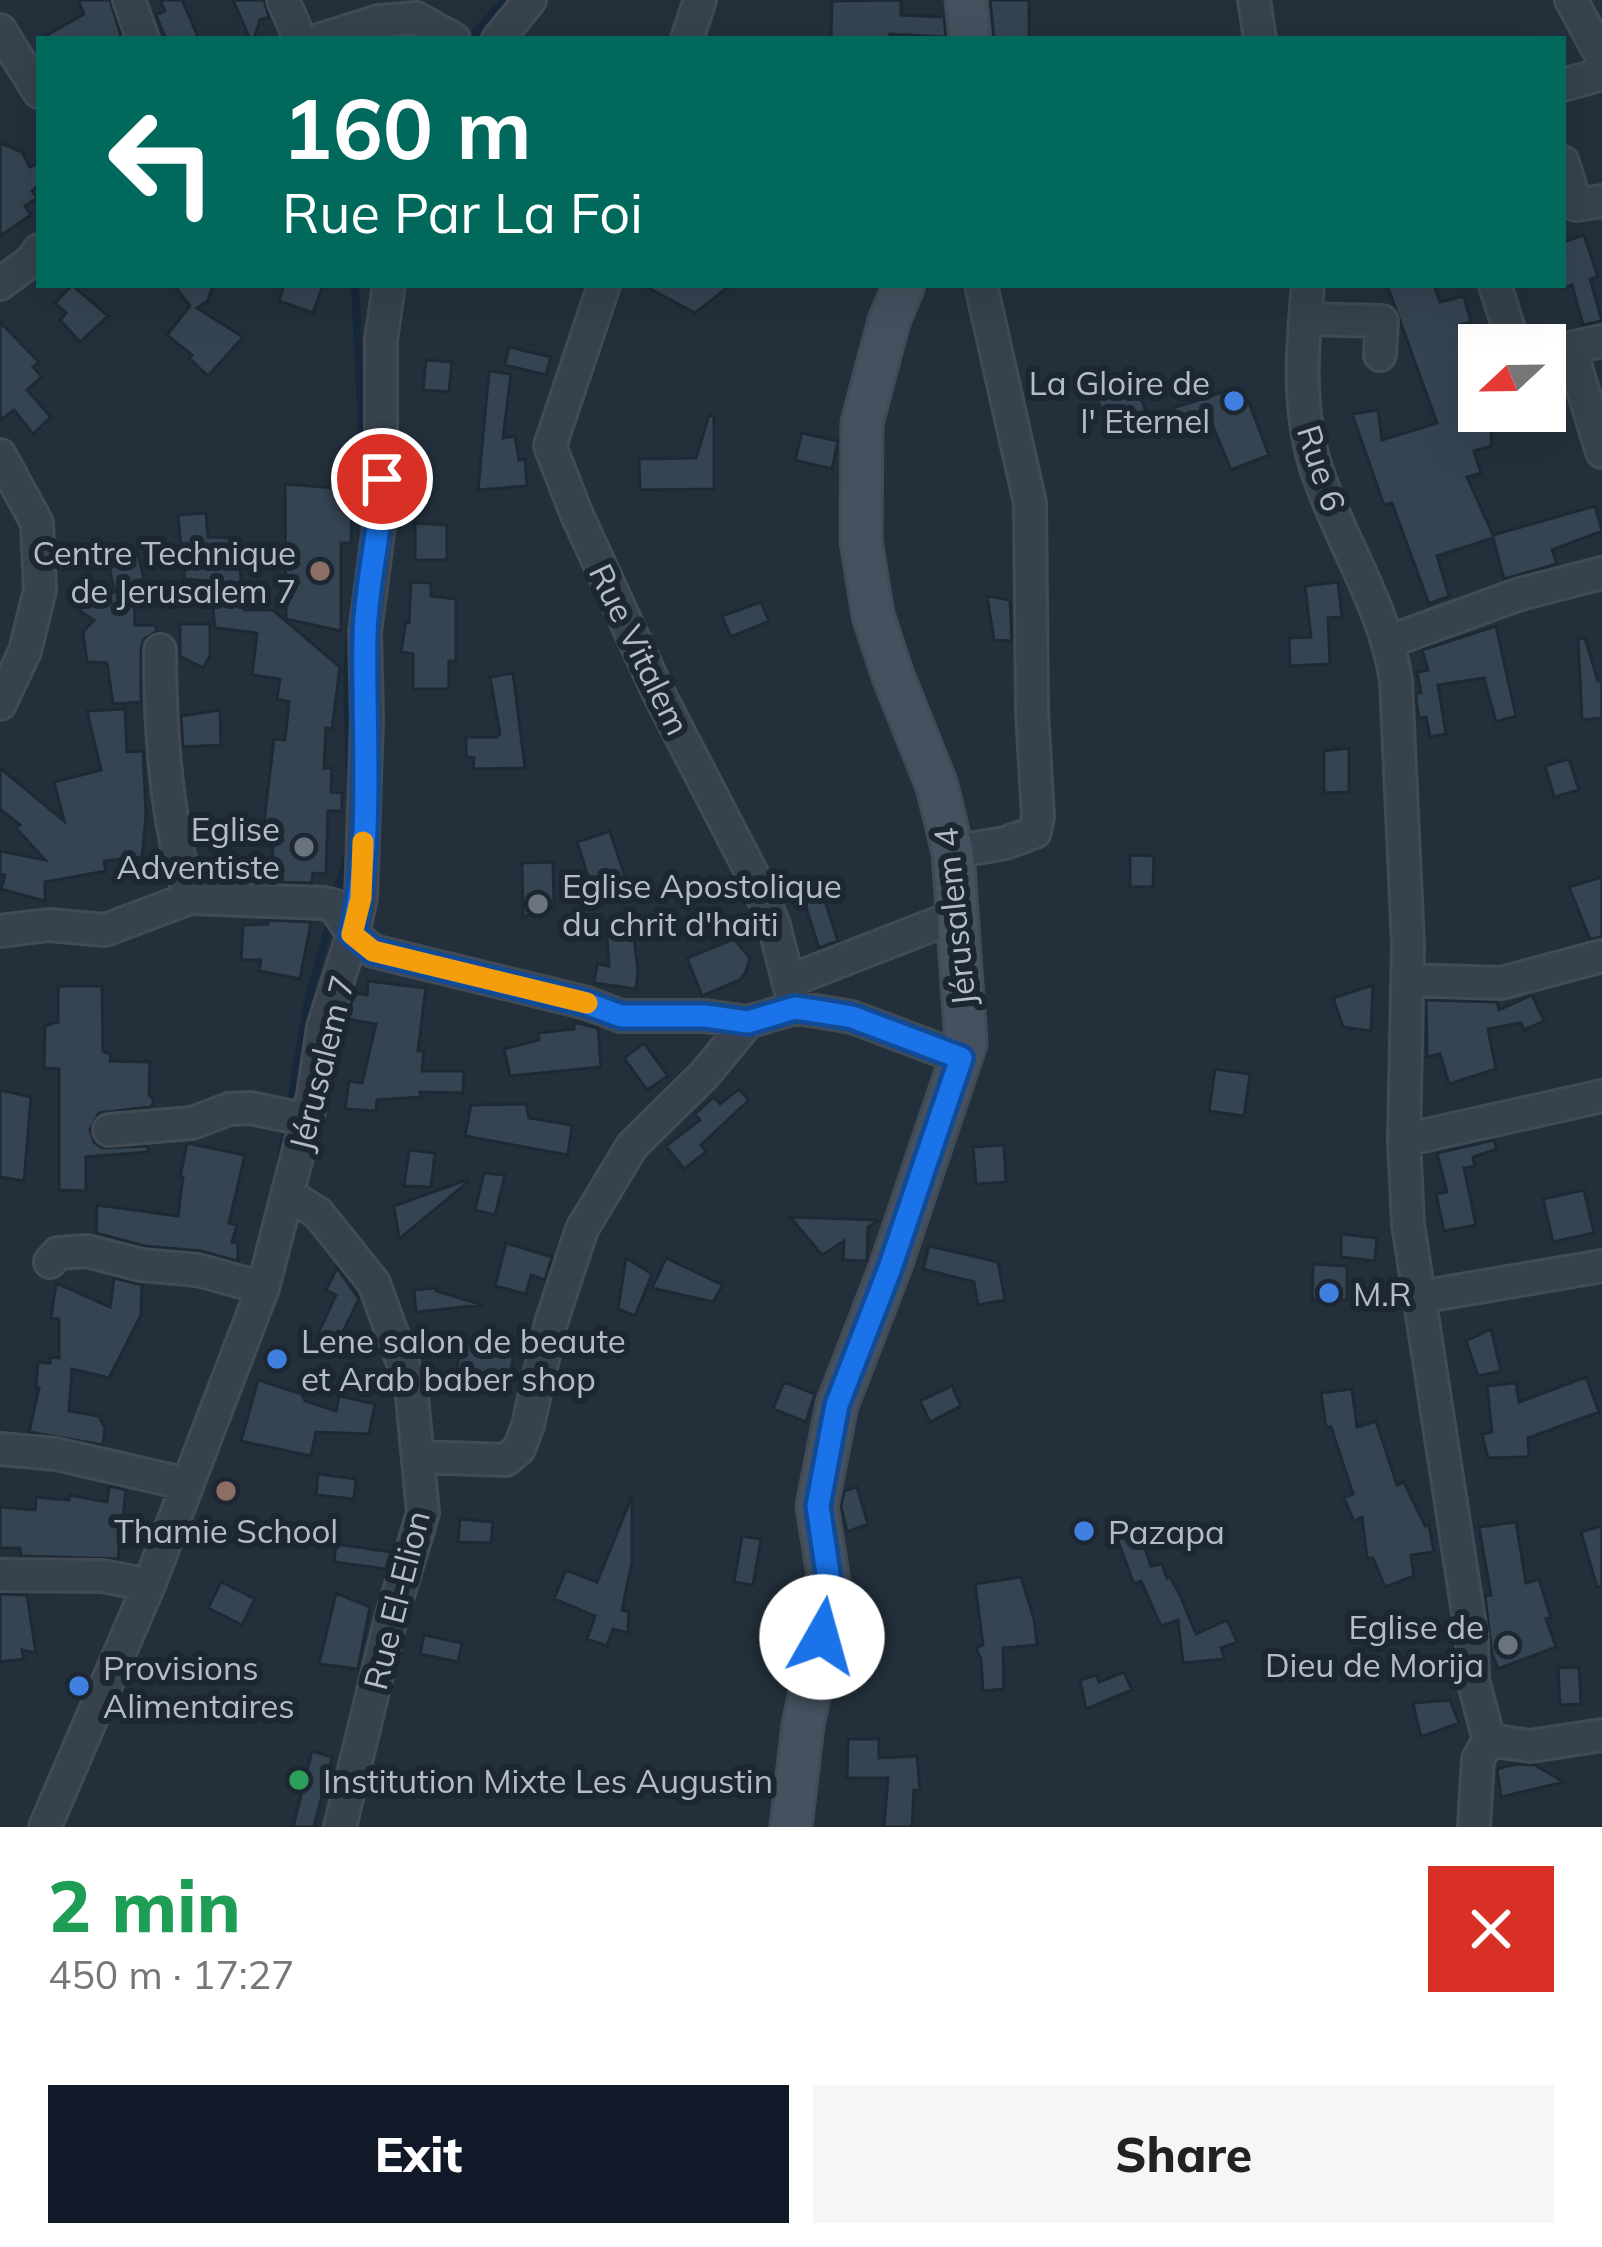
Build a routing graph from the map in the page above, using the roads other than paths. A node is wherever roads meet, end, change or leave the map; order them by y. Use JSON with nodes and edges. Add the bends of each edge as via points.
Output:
{"nodes":[{"id":1,"x":129,"y":0,"type":"edge"},
{"id":2,"x":283,"y":0,"type":"edge"},
{"id":3,"x":530,"y":0,"type":"edge"},
{"id":4,"x":700,"y":0,"type":"edge"},
{"id":5,"x":966,"y":0,"type":"edge"},
{"id":6,"x":1254,"y":0,"type":"edge"},
{"id":7,"x":1571,"y":0,"type":"edge"},
{"id":8,"x":0,"y":30,"type":"edge"},
{"id":9,"x":142,"y":36,"type":"edge"},
{"id":10,"x":299,"y":36,"type":"edge"},
{"id":11,"x":332,"y":36,"type":"edge"},
{"id":12,"x":449,"y":36,"type":"edge"},
{"id":13,"x":500,"y":36,"type":"edge"},
{"id":14,"x":688,"y":36,"type":"edge"},
{"id":15,"x":970,"y":36,"type":"edge"},
{"id":16,"x":1260,"y":36,"type":"edge"},
{"id":17,"x":1602,"y":57,"type":"edge"},
{"id":18,"x":1602,"y":74,"type":"edge"},
{"id":19,"x":1566,"y":84,"type":"edge"},
{"id":20,"x":36,"y":87,"type":"edge"},
{"id":21,"x":1566,"y":172,"type":"edge"},
{"id":22,"x":1602,"y":201,"type":"edge"},
{"id":23,"x":36,"y":254,"type":"edge"},
{"id":24,"x":0,"y":284,"type":"edge"},
{"id":25,"x":389,"y":288,"type":"edge"},
{"id":26,"x":603,"y":288,"type":"edge"},
{"id":27,"x":903,"y":288,"type":"edge"},
{"id":28,"x":983,"y":288,"type":"edge"},
{"id":29,"x":1308,"y":288,"type":"edge"},
{"id":30,"x":1496,"y":288,"type":"edge"},
{"id":31,"x":1305,"y":320,"type":"junction"},
{"id":32,"x":1507,"y":324,"type":"edge"},
{"id":33,"x":1602,"y":341,"type":"edge"},
{"id":34,"x":1566,"y":351,"type":"edge"},
{"id":35,"x":1380,"y":355,"type":"dead end"},
{"id":36,"x":1566,"y":374,"type":"edge"},
{"id":37,"x":1602,"y":452,"type":"edge"},
{"id":38,"x":0,"y":455,"type":"edge"},
{"id":39,"x":1602,"y":574,"type":"edge"},
{"id":40,"x":1390,"y":640,"type":"junction"},
{"id":41,"x":160,"y":650,"type":"dead end"},
{"id":42,"x":0,"y":704,"type":"edge"},
{"id":43,"x":953,"y":852,"type":"junction"},
{"id":44,"x":190,"y":898,"type":"junction"},
{"id":45,"x":956,"y":916,"type":"junction"},
{"id":46,"x":0,"y":931,"type":"edge"},
{"id":47,"x":352,"y":934,"type":"junction"},
{"id":48,"x":1602,"y":956,"type":"edge"},
{"id":49,"x":1407,"y":980,"type":"junction"},
{"id":50,"x":792,"y":995,"type":"junction"},
{"id":51,"x":748,"y":1022,"type":"junction"},
{"id":52,"x":961,"y":1058,"type":"junction"},
{"id":53,"x":1602,"y":1096,"type":"edge"},
{"id":54,"x":307,"y":1120,"type":"junction"},
{"id":55,"x":110,"y":1130,"type":"dead end"},
{"id":56,"x":1404,"y":1140,"type":"junction"},
{"id":57,"x":289,"y":1195,"type":"junction"},
{"id":58,"x":50,"y":1262,"type":"dead end"},
{"id":59,"x":1602,"y":1266,"type":"edge"},
{"id":60,"x":263,"y":1288,"type":"junction"},
{"id":61,"x":1420,"y":1298,"type":"junction"},
{"id":62,"x":0,"y":1449,"type":"edge"},
{"id":63,"x":418,"y":1457,"type":"junction"},
{"id":64,"x":187,"y":1484,"type":"junction"},
{"id":65,"x":0,"y":1575,"type":"edge"},
{"id":66,"x":149,"y":1585,"type":"junction"},
{"id":67,"x":1602,"y":1735,"type":"edge"},
{"id":68,"x":1489,"y":1740,"type":"junction"},
{"id":69,"x":45,"y":1827,"type":"edge"},
{"id":70,"x":340,"y":1827,"type":"edge"},
{"id":71,"x":791,"y":1827,"type":"edge"},
{"id":72,"x":1474,"y":1827,"type":"edge"}],
"edges":[{"from":1,"to":9,"type":"street"},
{"from":2,"to":10,"type":"street"},
{"from":3,"to":13,"type":"street"},
{"from":4,"to":14,"type":"street"},
{"from":5,"to":15,"type":"street"},
{"from":6,"to":16,"type":"street"},
{"from":7,"to":17,"type":"street"},
{"from":8,"to":20,"type":"street"},
{"from":11,"to":12,"type":"street","via":[[416,18]]},
{"from":18,"to":19,"type":"street"},
{"from":21,"to":22,"type":"street","via":[[1576,205]]},
{"from":23,"to":24,"type":"street"},
{"from":25,"to":47,"type":"street","name":"Jérusalem 7","via":[[381,512],[365,632],[361,898]]},
{"from":26,"to":50,"type":"street","name":"Rue Vitalem","via":[[550,446],[658,694],[758,885]]},
{"from":27,"to":43,"type":"street","name":"Jérusalem 4","via":[[862,423],[861,541],[874,615]]},
{"from":28,"to":43,"type":"street","via":[[1030,502],[1038,818],[1035,832],[1022,838]]},
{"from":29,"to":31,"type":"street","name":"Rue 6"},
{"from":30,"to":32,"type":"street"},
{"from":31,"to":35,"type":"street","via":[[1382,321]]},
{"from":31,"to":40,"type":"street","name":"Rue 6","via":[[1303,408],[1317,470]]},
{"from":33,"to":34,"type":"street"},
{"from":36,"to":37,"type":"street"},
{"from":38,"to":42,"type":"street","via":[[37,523],[40,590],[25,651]]},
{"from":39,"to":40,"type":"street"},
{"from":40,"to":49,"type":"street","name":"Rue 6"},
{"from":41,"to":44,"type":"street","via":[[176,852]]},
{"from":43,"to":45,"type":"street","name":"Jérusalem 4"},
{"from":44,"to":46,"type":"street","via":[[106,930]]},
{"from":44,"to":47,"type":"street","via":[[333,905]]},
{"from":45,"to":50,"type":"street"},
{"from":45,"to":52,"type":"street","name":"Jérusalem 4"},
{"from":47,"to":51,"type":"street","via":[[373,951],[621,1016]]},
{"from":47,"to":54,"type":"street","name":"Jérusalem 7","via":[[323,1027]]},
{"from":48,"to":49,"type":"street","via":[[1501,983]]},
{"from":49,"to":56,"type":"street","name":"Rue 6"},
{"from":50,"to":51,"type":"street"},
{"from":50,"to":52,"type":"street"},
{"from":51,"to":63,"type":"street","via":[[632,1146],[582,1229],[519,1450],[506,1460]]},
{"from":52,"to":71,"type":"street","name":"Jérusalem 4","via":[[837,1405],[818,1506],[831,1594]]},
{"from":53,"to":56,"type":"street"},
{"from":54,"to":55,"type":"street","via":[[229,1109],[192,1123]]},
{"from":54,"to":57,"type":"street","name":"Jérusalem 7"},
{"from":56,"to":61,"type":"street","name":"Rue 6"},
{"from":57,"to":60,"type":"street","name":"Jérusalem 7"},
{"from":57,"to":63,"type":"street","name":"Rue El-Elion","via":[[319,1213],[374,1283],[411,1386]]},
{"from":58,"to":60,"type":"street","via":[[58,1252],[87,1251]]},
{"from":59,"to":61,"type":"street"},
{"from":60,"to":64,"type":"street","name":"Jérusalem 7"},
{"from":61,"to":68,"type":"street","name":"Rue 6","via":[[1473,1680]]},
{"from":62,"to":64,"type":"street"},
{"from":63,"to":70,"type":"street","name":"Rue El-Elion","via":[[423,1513]]},
{"from":64,"to":66,"type":"street","name":"Jérusalem 7"},
{"from":65,"to":66,"type":"street"},
{"from":66,"to":69,"type":"street","name":"Jérusalem 7"},
{"from":67,"to":68,"type":"street","via":[[1530,1746]]},
{"from":68,"to":72,"type":"street","via":[[1478,1759]]}]}
